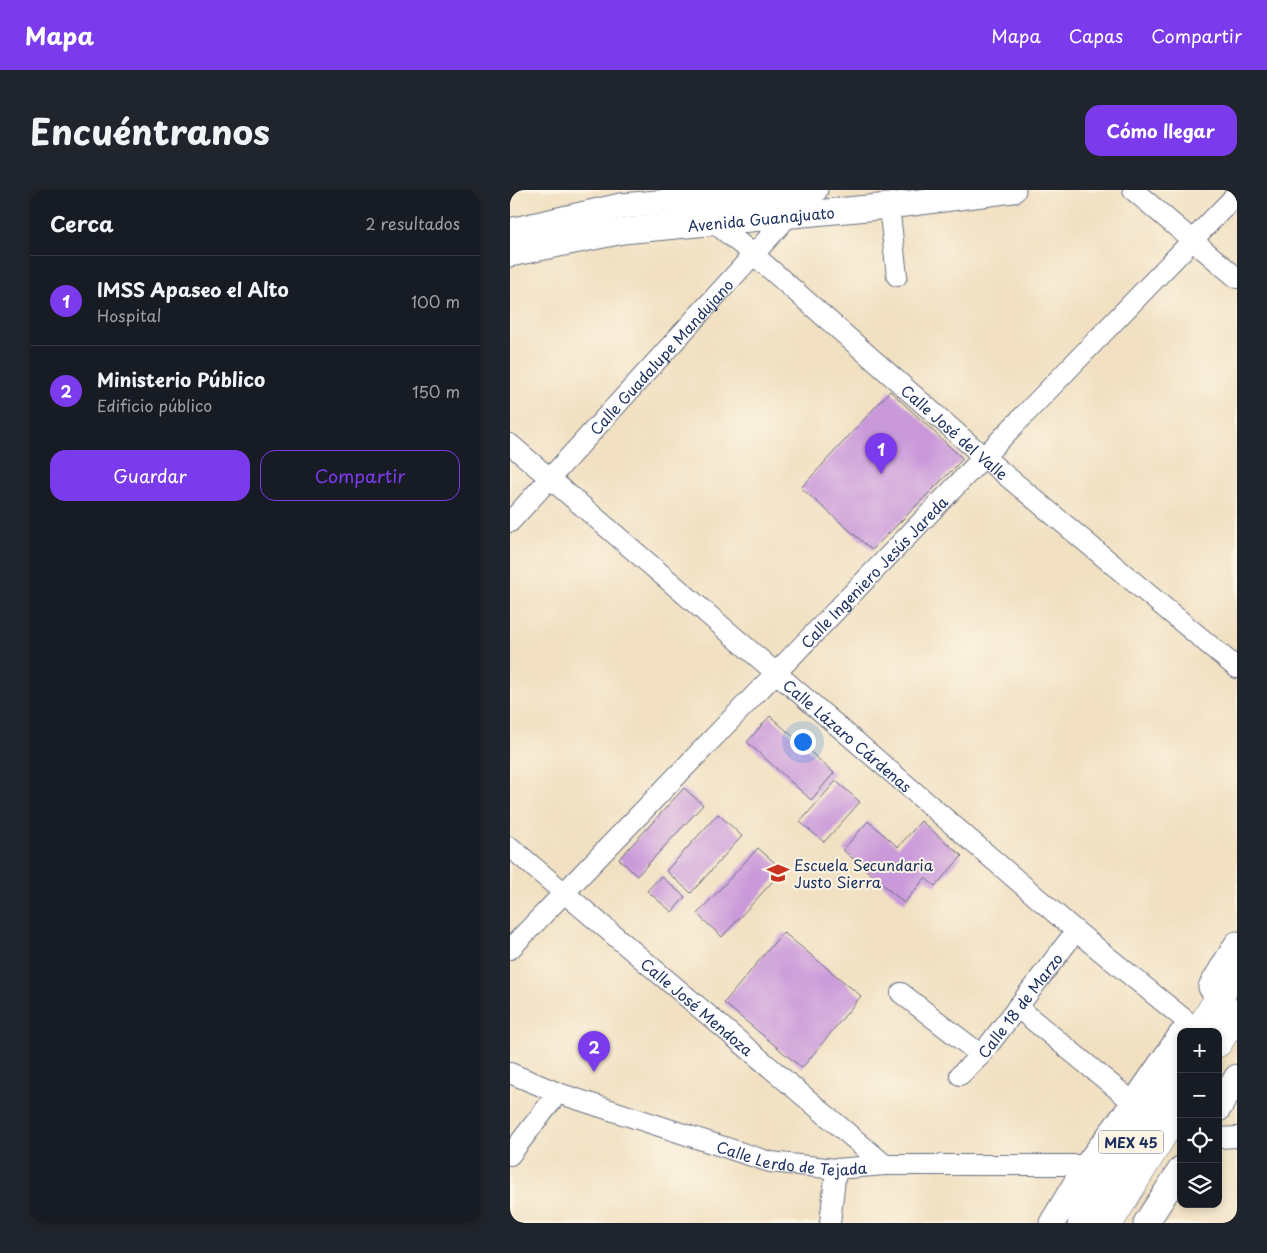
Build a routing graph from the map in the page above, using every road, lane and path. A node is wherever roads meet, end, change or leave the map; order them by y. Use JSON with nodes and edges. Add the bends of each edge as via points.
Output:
{"nodes":[{"id":1,"x":812,"y":190,"type":"edge"},
{"id":2,"x":1013,"y":190,"type":"edge"},
{"id":3,"x":1132,"y":190,"type":"edge"},
{"id":4,"x":1237,"y":194,"type":"edge"},
{"id":5,"x":681,"y":195,"type":"edge"},
{"id":6,"x":889,"y":206,"type":"junction"},
{"id":7,"x":788,"y":217,"type":"junction"},
{"id":8,"x":712,"y":222,"type":"junction"},
{"id":9,"x":510,"y":231,"type":"edge"},
{"id":10,"x":1194,"y":241,"type":"junction"},
{"id":11,"x":510,"y":254,"type":"edge"},
{"id":12,"x":753,"y":254,"type":"junction"},
{"id":13,"x":897,"y":276,"type":"dead end"},
{"id":14,"x":1237,"y":278,"type":"edge"},
{"id":15,"x":510,"y":444,"type":"edge"},
{"id":16,"x":985,"y":458,"type":"junction"},
{"id":17,"x":550,"y":478,"type":"junction"},
{"id":18,"x":510,"y":522,"type":"edge"},
{"id":19,"x":1237,"y":668,"type":"edge"},
{"id":20,"x":775,"y":673,"type":"junction"},
{"id":21,"x":510,"y":847,"type":"edge"},
{"id":22,"x":564,"y":893,"type":"junction"},
{"id":23,"x":1076,"y":931,"type":"junction"},
{"id":24,"x":1237,"y":944,"type":"edge"},
{"id":25,"x":510,"y":949,"type":"edge"},
{"id":26,"x":1237,"y":968,"type":"edge"},
{"id":27,"x":901,"y":993,"type":"dead end"},
{"id":28,"x":1018,"y":1007,"type":"junction"},
{"id":29,"x":1237,"y":1013,"type":"edge"},
{"id":30,"x":1185,"y":1028,"type":"edge"},
{"id":31,"x":1190,"y":1028,"type":"edge"},
{"id":32,"x":1190,"y":1028,"type":"edge"},
{"id":33,"x":1222,"y":1037,"type":"edge"},
{"id":34,"x":1177,"y":1046,"type":"edge"},
{"id":35,"x":981,"y":1055,"type":"junction"},
{"id":36,"x":1177,"y":1067,"type":"edge"},
{"id":37,"x":510,"y":1073,"type":"edge"},
{"id":38,"x":960,"y":1075,"type":"dead end"},
{"id":39,"x":1237,"y":1077,"type":"edge"},
{"id":40,"x":558,"y":1093,"type":"junction"},
{"id":41,"x":1222,"y":1102,"type":"edge"},
{"id":42,"x":1134,"y":1104,"type":"junction"},
{"id":43,"x":1177,"y":1112,"type":"edge"},
{"id":44,"x":1222,"y":1138,"type":"edge"},
{"id":45,"x":1237,"y":1138,"type":"edge"},
{"id":46,"x":514,"y":1144,"type":"edge"},
{"id":47,"x":885,"y":1165,"type":"junction"},
{"id":48,"x":1087,"y":1165,"type":"junction"},
{"id":49,"x":836,"y":1169,"type":"junction"},
{"id":50,"x":1177,"y":1175,"type":"edge"},
{"id":51,"x":830,"y":1223,"type":"edge"},
{"id":52,"x":1052,"y":1223,"type":"edge"},
{"id":53,"x":1082,"y":1223,"type":"edge"},
{"id":54,"x":1109,"y":1223,"type":"edge"},
{"id":55,"x":1146,"y":1223,"type":"edge"}],
"edges":[{"from":1,"to":5,"type":"street","name":"Avenida Guanajuato"},
{"from":1,"to":7,"type":"street","name":"Calle Guadalupe Mandujano"},
{"from":2,"to":6,"type":"street","name":"Avenida Guanajuato"},
{"from":3,"to":10,"type":"street"},
{"from":4,"to":10,"type":"street","name":"Calle Ingeniero Jesús Jareda"},
{"from":5,"to":8,"type":"street","name":"Calle José del Valle"},
{"from":5,"to":9,"type":"street","name":"Avenida Guanajuato"},
{"from":6,"to":7,"type":"street","name":"Avenida Guanajuato"},
{"from":6,"to":13,"type":"street"},
{"from":7,"to":8,"type":"street","name":"Avenida Guanajuato"},
{"from":7,"to":12,"type":"street","name":"Calle Guadalupe Mandujano"},
{"from":8,"to":11,"type":"street","name":"Avenida Guanajuato","via":[[623,231]]},
{"from":8,"to":12,"type":"street","name":"Calle José del Valle"},
{"from":10,"to":14,"type":"street"},
{"from":10,"to":16,"type":"street","name":"Calle Ingeniero Jesús Jareda"},
{"from":12,"to":16,"type":"street","name":"Calle José del Valle"},
{"from":12,"to":17,"type":"street","name":"Calle Guadalupe Mandujano"},
{"from":15,"to":17,"type":"street","name":"Calle Lázaro Cárdenas"},
{"from":16,"to":19,"type":"street","name":"Calle José del Valle"},
{"from":16,"to":20,"type":"street","name":"Calle Ingeniero Jesús Jareda"},
{"from":17,"to":18,"type":"street","name":"Calle Guadalupe Mandujano"},
{"from":17,"to":20,"type":"street","name":"Calle Lázaro Cárdenas"},
{"from":20,"to":22,"type":"street","name":"Calle Ingeniero Jesús Jareda"},
{"from":20,"to":23,"type":"street","name":"Calle Lázaro Cárdenas"},
{"from":21,"to":22,"type":"street","name":"Calle José Mendoza"},
{"from":22,"to":25,"type":"street","name":"Calle Ingeniero Jesús Jareda"},
{"from":22,"to":47,"type":"street","name":"Calle José Mendoza"},
{"from":23,"to":28,"type":"street","name":"Calle 18 de Marzo"},
{"from":23,"to":30,"type":"street","name":"Calle Lázaro Cárdenas"},
{"from":24,"to":31,"type":"street"},
{"from":26,"to":32,"type":"highway"},
{"from":27,"to":35,"type":"street"},
{"from":28,"to":35,"type":"street","name":"Calle 18 de Marzo"},
{"from":28,"to":42,"type":"street"},
{"from":29,"to":33,"type":"highway"},
{"from":34,"to":42,"type":"street"},
{"from":35,"to":38,"type":"street","name":"Calle 18 de Marzo"},
{"from":36,"to":53,"type":"highway","number":"MEX 45"},
{"from":37,"to":40,"type":"street","name":"Calle Lerdo de Tejada"},
{"from":39,"to":41,"type":"street"},
{"from":40,"to":46,"type":"street"},
{"from":40,"to":49,"type":"street","name":"Calle Lerdo de Tejada","via":[[770,1162]]},
{"from":42,"to":48,"type":"street"},
{"from":43,"to":54,"type":"highway","number":"MEX 45"},
{"from":44,"to":45,"type":"street"},
{"from":47,"to":48,"type":"street","name":"Calle Lerdo de Tejada"},
{"from":47,"to":49,"type":"street","name":"Calle Lerdo de Tejada"},
{"from":48,"to":52,"type":"street"},
{"from":49,"to":51,"type":"street"},
{"from":50,"to":55,"type":"street"}]}
